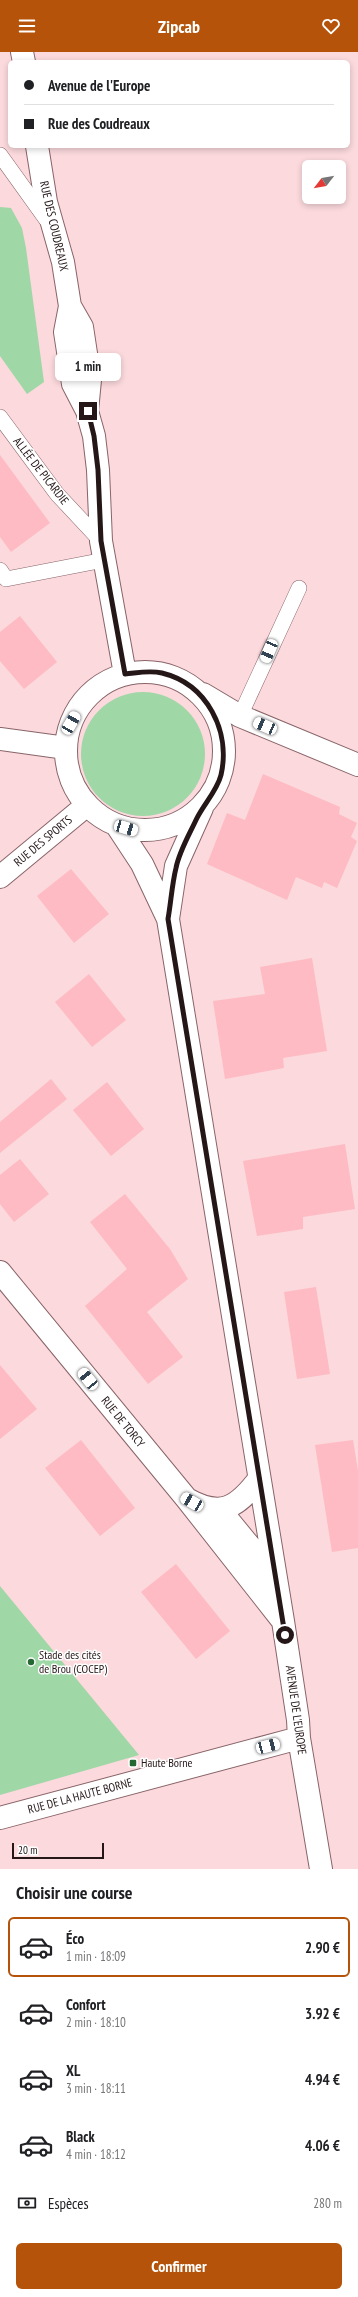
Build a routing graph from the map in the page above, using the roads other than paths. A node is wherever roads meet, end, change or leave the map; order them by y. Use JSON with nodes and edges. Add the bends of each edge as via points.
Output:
{"nodes":[{"id":1,"x":37,"y":148,"type":"edge"},
{"id":2,"x":0,"y":155,"type":"edge"},
{"id":3,"x":51,"y":226,"type":"junction"},
{"id":4,"x":0,"y":417,"type":"edge"},
{"id":5,"x":102,"y":550,"type":"junction"},
{"id":6,"x":0,"y":570,"type":"edge"},
{"id":7,"x":300,"y":588,"type":"dead end"},
{"id":8,"x":125,"y":674,"type":"junction"},
{"id":9,"x":188,"y":685,"type":"junction"},
{"id":10,"x":240,"y":716,"type":"junction"},
{"id":11,"x":0,"y":739,"type":"edge"},
{"id":12,"x":66,"y":748,"type":"junction"},
{"id":13,"x":358,"y":765,"type":"edge"},
{"id":14,"x":221,"y":776,"type":"junction"},
{"id":15,"x":87,"y":805,"type":"junction"},
{"id":16,"x":203,"y":806,"type":"junction"},
{"id":17,"x":117,"y":826,"type":"junction"},
{"id":18,"x":0,"y":877,"type":"edge"},
{"id":19,"x":168,"y":919,"type":"junction"},
{"id":20,"x":0,"y":1272,"type":"edge"},
{"id":21,"x":260,"y":1479,"type":"junction"},
{"id":22,"x":186,"y":1498,"type":"junction"},
{"id":23,"x":220,"y":1510,"type":"junction"},
{"id":24,"x":276,"y":1578,"type":"junction"},
{"id":25,"x":283,"y":1620,"type":"junction"},
{"id":26,"x":299,"y":1738,"type":"junction"},
{"id":27,"x":0,"y":1818,"type":"edge"},
{"id":28,"x":320,"y":1869,"type":"edge"}],
"edges":[{"from":1,"to":3,"type":"street","name":"RUE DES COUDREAUX"},
{"from":2,"to":3,"type":"lane"},
{"from":3,"to":5,"type":"street","name":"RUE DES COUDREAUX","via":[[63,262],[70,306],[82,327],[90,380],[88,411],[98,470]]},
{"from":4,"to":5,"type":"lane","name":"ALLÉE DE PICARDIE","via":[[56,494]]},
{"from":5,"to":6,"type":"lane","via":[[6,579]]},
{"from":5,"to":8,"type":"street","name":"RUE DES COUDREAUX"},
{"from":7,"to":10,"type":"lane"},
{"from":8,"to":9,"type":"street","via":[[158,673]]},
{"from":8,"to":12,"type":"street","via":[[102,684],[83,701],[71,723]]},
{"from":9,"to":10,"type":"street"},
{"from":9,"to":14,"type":"street","via":[[207,702],[220,724],[224,750]]},
{"from":10,"to":13,"type":"street"},
{"from":10,"to":14,"type":"street"},
{"from":11,"to":12,"type":"street"},
{"from":12,"to":15,"type":"street","via":[[68,769],[75,788]]},
{"from":14,"to":16,"type":"street","via":[[214,792]]},
{"from":15,"to":17,"type":"street","via":[[100,817]]},
{"from":15,"to":18,"type":"street","name":"RUE DES SPORTS"},
{"from":16,"to":17,"type":"street","via":[[189,818],[172,826],[154,830],[135,830]]},
{"from":16,"to":19,"type":"street","via":[[176,866]]},
{"from":17,"to":19,"type":"street","via":[[142,864]]},
{"from":19,"to":21,"type":"street","name":"AVENUE DE L'EUROPE"},
{"from":20,"to":22,"type":"street","name":"RUE DE TORCY"},
{"from":21,"to":23,"type":"street","via":[[248,1494],[228,1508]]},
{"from":21,"to":24,"type":"street","name":"AVENUE DE L'EUROPE"},
{"from":22,"to":23,"type":"street","name":"RUE DE TORCY","via":[[199,1506]]},
{"from":22,"to":25,"type":"street","name":"RUE DE TORCY"},
{"from":23,"to":24,"type":"street"},
{"from":24,"to":25,"type":"street","name":"AVENUE DE L'EUROPE"},
{"from":25,"to":26,"type":"street","name":"AVENUE DE L'EUROPE"},
{"from":26,"to":27,"type":"street","name":"RUE DE LA HAUTE BORNE"},
{"from":26,"to":28,"type":"street","name":"AVENUE DE L'EUROPE"}]}
